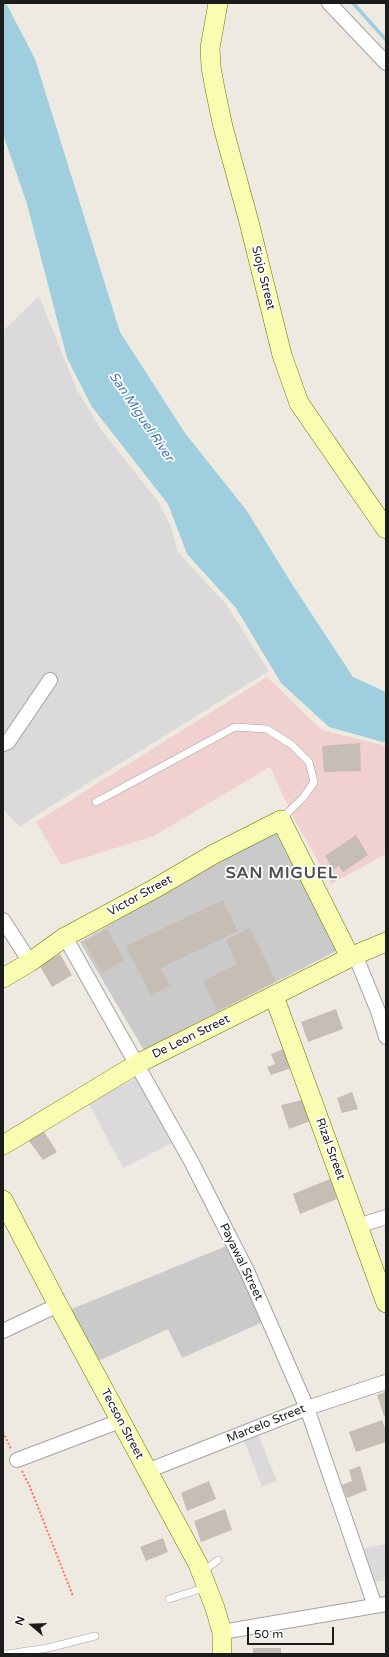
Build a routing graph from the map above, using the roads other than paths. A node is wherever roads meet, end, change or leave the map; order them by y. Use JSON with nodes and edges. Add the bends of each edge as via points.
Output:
{"nodes":[{"id":1,"x":218,"y":3,"type":"edge"},
{"id":2,"x":329,"y":3,"type":"edge"},
{"id":3,"x":386,"y":63,"type":"edge"},
{"id":4,"x":386,"y":529,"type":"edge"},
{"id":5,"x":50,"y":680,"type":"dead end"},
{"id":6,"x":3,"y":744,"type":"edge"},
{"id":7,"x":96,"y":802,"type":"dead end"},
{"id":8,"x":281,"y":820,"type":"junction"},
{"id":9,"x":3,"y":920,"type":"edge"},
{"id":10,"x":65,"y":937,"type":"junction"},
{"id":11,"x":386,"y":942,"type":"edge"},
{"id":12,"x":353,"y":956,"type":"junction"},
{"id":13,"x":30,"y":962,"type":"junction"},
{"id":14,"x":3,"y":978,"type":"edge"},
{"id":15,"x":274,"y":996,"type":"junction"},
{"id":16,"x":386,"y":1037,"type":"edge"},
{"id":17,"x":137,"y":1064,"type":"junction"},
{"id":18,"x":3,"y":1145,"type":"edge"},
{"id":19,"x":3,"y":1200,"type":"edge"},
{"id":20,"x":386,"y":1217,"type":"edge"},
{"id":21,"x":358,"y":1226,"type":"junction"},
{"id":22,"x":386,"y":1303,"type":"edge"},
{"id":23,"x":58,"y":1305,"type":"junction"},
{"id":24,"x":3,"y":1330,"type":"edge"},
{"id":25,"x":386,"y":1382,"type":"edge"},
{"id":26,"x":307,"y":1408,"type":"junction"},
{"id":27,"x":120,"y":1421,"type":"junction"},
{"id":28,"x":17,"y":1460,"type":"road end"},
{"id":29,"x":147,"y":1471,"type":"junction"},
{"id":30,"x":218,"y":1560,"type":"dead end"},
{"id":31,"x":204,"y":1579,"type":"junction"},
{"id":32,"x":169,"y":1599,"type":"dead end"},
{"id":33,"x":380,"y":1605,"type":"edge"},
{"id":34,"x":222,"y":1632,"type":"junction"},
{"id":35,"x":95,"y":1636,"type":"dead end"},
{"id":36,"x":7,"y":1654,"type":"edge"},
{"id":37,"x":222,"y":1654,"type":"edge"}],
"edges":[{"from":1,"to":4,"type":"street","name":"Siojo Street","via":[[210,48],[215,89],[282,355],[299,403]]},
{"from":2,"to":3,"type":"street"},
{"from":5,"to":6,"type":"street","via":[[8,742]]},
{"from":7,"to":8,"type":"lane","via":[[236,727],[267,729],[292,745],[309,762],[314,782],[303,798]]},
{"from":8,"to":10,"type":"street","name":"Victor Street","via":[[214,854]]},
{"from":8,"to":12,"type":"street"},
{"from":9,"to":13,"type":"street"},
{"from":10,"to":13,"type":"street","name":"Victor Street"},
{"from":10,"to":17,"type":"street","name":"Payawal Street"},
{"from":11,"to":12,"type":"street","name":"De Leon Street"},
{"from":12,"to":15,"type":"street","name":"De Leon Street"},
{"from":12,"to":16,"type":"street","via":[[378,1011]]},
{"from":13,"to":14,"type":"street","name":"Victor Street"},
{"from":15,"to":17,"type":"street","name":"De Leon Street"},
{"from":15,"to":21,"type":"street","name":"Rizal Street"},
{"from":17,"to":18,"type":"street","name":"De Leon Street"},
{"from":17,"to":26,"type":"street","name":"Payawal Street","via":[[191,1160],[247,1271]]},
{"from":19,"to":23,"type":"street","name":"Tecson Street"},
{"from":20,"to":21,"type":"street"},
{"from":21,"to":22,"type":"street","name":"Rizal Street"},
{"from":23,"to":24,"type":"street"},
{"from":23,"to":27,"type":"street","name":"Tecson Street"},
{"from":25,"to":26,"type":"street","name":"Marcelo Street"},
{"from":26,"to":29,"type":"street","name":"Marcelo Street"},
{"from":26,"to":33,"type":"street","name":"Payawal Street"},
{"from":27,"to":28,"type":"street"},
{"from":27,"to":29,"type":"street","name":"Tecson Street"},
{"from":29,"to":31,"type":"street","name":"Tecson Street"},
{"from":30,"to":31,"type":"lane"},
{"from":31,"to":32,"type":"lane"},
{"from":31,"to":34,"type":"street","name":"Tecson Street"},
{"from":33,"to":34,"type":"street"},
{"from":34,"to":37,"type":"street","name":"Tecson Street"},
{"from":35,"to":36,"type":"lane","via":[[48,1648]]}]}
